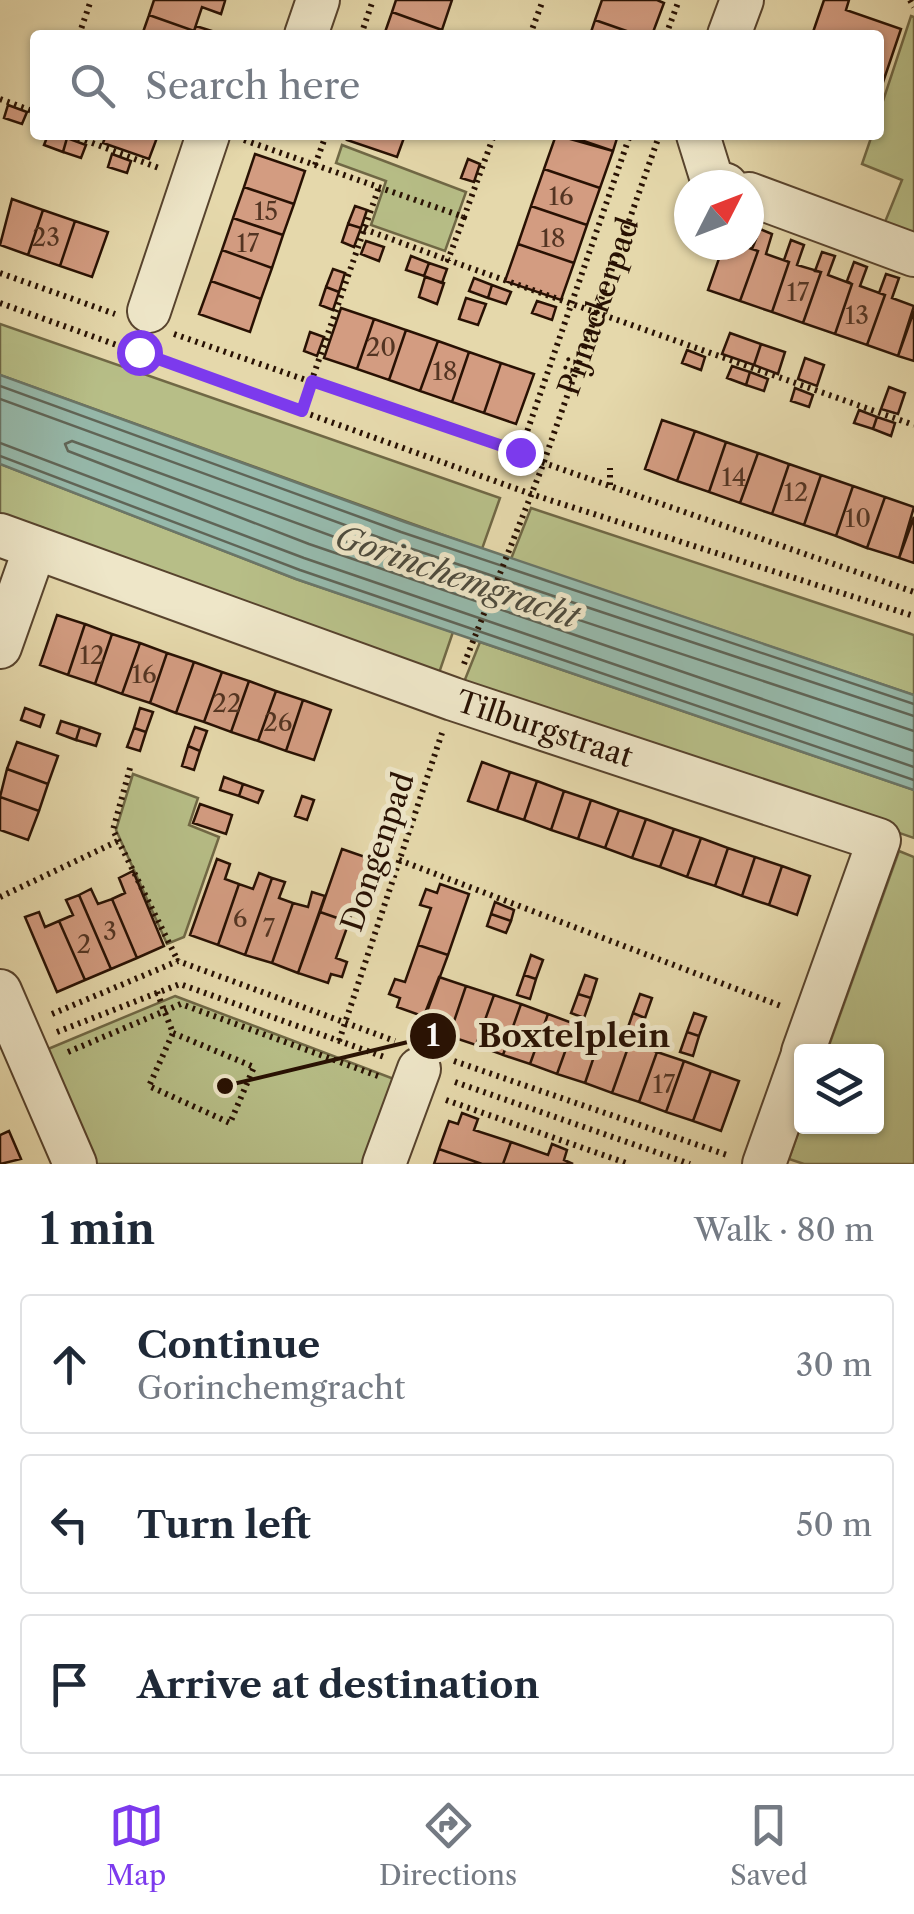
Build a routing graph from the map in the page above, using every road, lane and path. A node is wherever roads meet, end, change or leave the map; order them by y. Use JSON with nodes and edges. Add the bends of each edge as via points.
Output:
{"nodes":[{"id":1,"x":91,"y":0,"type":"edge"},
{"id":2,"x":318,"y":0,"type":"edge"},
{"id":3,"x":373,"y":0,"type":"edge"},
{"id":4,"x":543,"y":0,"type":"edge"},
{"id":5,"x":679,"y":0,"type":"edge"},
{"id":6,"x":742,"y":0,"type":"edge"},
{"id":7,"x":81,"y":30,"type":"edge"},
{"id":8,"x":308,"y":30,"type":"edge"},
{"id":9,"x":363,"y":30,"type":"edge"},
{"id":10,"x":532,"y":30,"type":"edge"},
{"id":11,"x":668,"y":30,"type":"edge"},
{"id":12,"x":731,"y":30,"type":"edge"},
{"id":13,"x":0,"y":99,"type":"edge"},
{"id":14,"x":30,"y":110,"type":"edge"},
{"id":15,"x":84,"y":140,"type":"edge"},
{"id":16,"x":206,"y":140,"type":"edge"},
{"id":17,"x":243,"y":140,"type":"edge"},
{"id":18,"x":324,"y":140,"type":"edge"},
{"id":19,"x":492,"y":140,"type":"edge"},
{"id":20,"x":628,"y":140,"type":"edge"},
{"id":21,"x":657,"y":140,"type":"edge"},
{"id":22,"x":701,"y":140,"type":"edge"},
{"id":23,"x":315,"y":165,"type":"junction"},
{"id":24,"x":719,"y":170,"type":"edge"},
{"id":25,"x":190,"y":180,"type":"junction"},
{"id":26,"x":378,"y":187,"type":"junction"},
{"id":27,"x":764,"y":199,"type":"edge"},
{"id":28,"x":464,"y":217,"type":"junction"},
{"id":29,"x":364,"y":229,"type":"junction"},
{"id":30,"x":914,"y":255,"type":"edge"},
{"id":31,"x":448,"y":260,"type":"junction"},
{"id":32,"x":0,"y":274,"type":"edge"},
{"id":33,"x":0,"y":303,"type":"edge"},
{"id":34,"x":568,"y":304,"type":"junction"},
{"id":35,"x":597,"y":315,"type":"junction"},
{"id":36,"x":147,"y":320,"type":"junction"},
{"id":37,"x":312,"y":381,"type":"junction"},
{"id":38,"x":302,"y":411,"type":"junction"},
{"id":39,"x":914,"y":426,"type":"edge"},
{"id":40,"x":520,"y":452,"type":"junction"},
{"id":41,"x":544,"y":460,"type":"junction"},
{"id":42,"x":610,"y":468,"type":"dead end"},
{"id":43,"x":610,"y":485,"type":"junction"},
{"id":44,"x":531,"y":494,"type":"junction"},
{"id":45,"x":514,"y":534,"type":"joint"},
{"id":46,"x":18,"y":541,"type":"edge"},
{"id":47,"x":914,"y":592,"type":"edge"},
{"id":48,"x":914,"y":616,"type":"edge"},
{"id":49,"x":0,"y":647,"type":"edge"},
{"id":50,"x":457,"y":688,"type":"junction"},
{"id":51,"x":130,"y":768,"type":"dead end"},
{"id":52,"x":118,"y":841,"type":"junction"},
{"id":53,"x":399,"y":860,"type":"junction"},
{"id":54,"x":0,"y":896,"type":"edge"},
{"id":55,"x":178,"y":962,"type":"junction"},
{"id":56,"x":157,"y":992,"type":"junction"},
{"id":57,"x":164,"y":1011,"type":"junction"},
{"id":58,"x":344,"y":1024,"type":"junction"},
{"id":59,"x":19,"y":1033,"type":"edge"},
{"id":60,"x":173,"y":1033,"type":"junction"},
{"id":61,"x":339,"y":1041,"type":"junction"},
{"id":62,"x":806,"y":1042,"type":"edge"},
{"id":63,"x":417,"y":1064,"type":"junction"},
{"id":64,"x":750,"y":1161,"type":"edge"},
{"id":65,"x":76,"y":1164,"type":"edge"},
{"id":66,"x":384,"y":1164,"type":"edge"},
{"id":67,"x":629,"y":1164,"type":"edge"},
{"id":68,"x":690,"y":1164,"type":"edge"}],
"edges":[{"from":1,"to":7,"type":"path"},
{"from":2,"to":8,"type":"street"},
{"from":3,"to":9,"type":"path"},
{"from":4,"to":10,"type":"path"},
{"from":5,"to":11,"type":"path"},
{"from":6,"to":12,"type":"street"},
{"from":13,"to":14,"type":"path"},
{"from":15,"to":25,"type":"path"},
{"from":16,"to":25,"type":"street"},
{"from":17,"to":23,"type":"path"},
{"from":18,"to":23,"type":"path"},
{"from":19,"to":28,"type":"path"},
{"from":20,"to":34,"type":"path"},
{"from":21,"to":35,"type":"path","name":"Pijnackerpad"},
{"from":22,"to":24,"type":"street"},
{"from":23,"to":26,"type":"path"},
{"from":25,"to":36,"type":"street"},
{"from":26,"to":28,"type":"path"},
{"from":26,"to":29,"type":"path"},
{"from":27,"to":30,"type":"street"},
{"from":28,"to":31,"type":"path"},
{"from":29,"to":31,"type":"path"},
{"from":29,"to":37,"type":"path"},
{"from":31,"to":34,"type":"path"},
{"from":32,"to":36,"type":"path"},
{"from":33,"to":38,"type":"path"},
{"from":34,"to":35,"type":"path"},
{"from":34,"to":40,"type":"path"},
{"from":35,"to":39,"type":"path"},
{"from":35,"to":41,"type":"path","name":"Pijnackerpad"},
{"from":36,"to":37,"type":"path"},
{"from":37,"to":38,"type":"path"},
{"from":37,"to":40,"type":"path"},
{"from":38,"to":44,"type":"path"},
{"from":40,"to":41,"type":"path"},
{"from":41,"to":43,"type":"path"},
{"from":41,"to":44,"type":"path","name":"Pijnackerpad"},
{"from":42,"to":43,"type":"path"},
{"from":43,"to":47,"type":"path"},
{"from":44,"to":45,"type":"path","name":"Pijnackerpad"},
{"from":44,"to":48,"type":"path"},
{"from":45,"to":50,"type":"path","name":"Dongenpad"},
{"from":46,"to":49,"type":"street"},
{"from":46,"to":50,"type":"street","name":"Tilburgstraat"},
{"from":50,"to":53,"type":"path","name":"Dongenpad"},
{"from":50,"to":62,"type":"street","name":"Tilburgstraat","via":[[879,840]]},
{"from":51,"to":52,"type":"path","via":[[113,830]]},
{"from":52,"to":54,"type":"path"},
{"from":52,"to":55,"type":"path"},
{"from":53,"to":58,"type":"path","name":"Dongenpad"},
{"from":53,"to":62,"type":"path"},
{"from":55,"to":58,"type":"path"},
{"from":55,"to":59,"type":"path"},
{"from":56,"to":57,"type":"path"},
{"from":56,"to":59,"type":"path"},
{"from":56,"to":61,"type":"path","via":[[180,984]]},
{"from":57,"to":59,"type":"path"},
{"from":57,"to":60,"type":"path"},
{"from":57,"to":63,"type":"path","via":[[181,1004]]},
{"from":58,"to":61,"type":"path","name":"Dongenpad"},
{"from":58,"to":63,"type":"path"},
{"from":59,"to":65,"type":"street"},
{"from":60,"to":60,"type":"path","via":[[150,1086],[230,1123],[254,1067]]},
{"from":61,"to":63,"type":"path"},
{"from":62,"to":64,"type":"street","name":"Tilburgstraat"},
{"from":63,"to":64,"type":"path"},
{"from":63,"to":66,"type":"street"},
{"from":63,"to":67,"type":"path"},
{"from":63,"to":68,"type":"path"}]}
